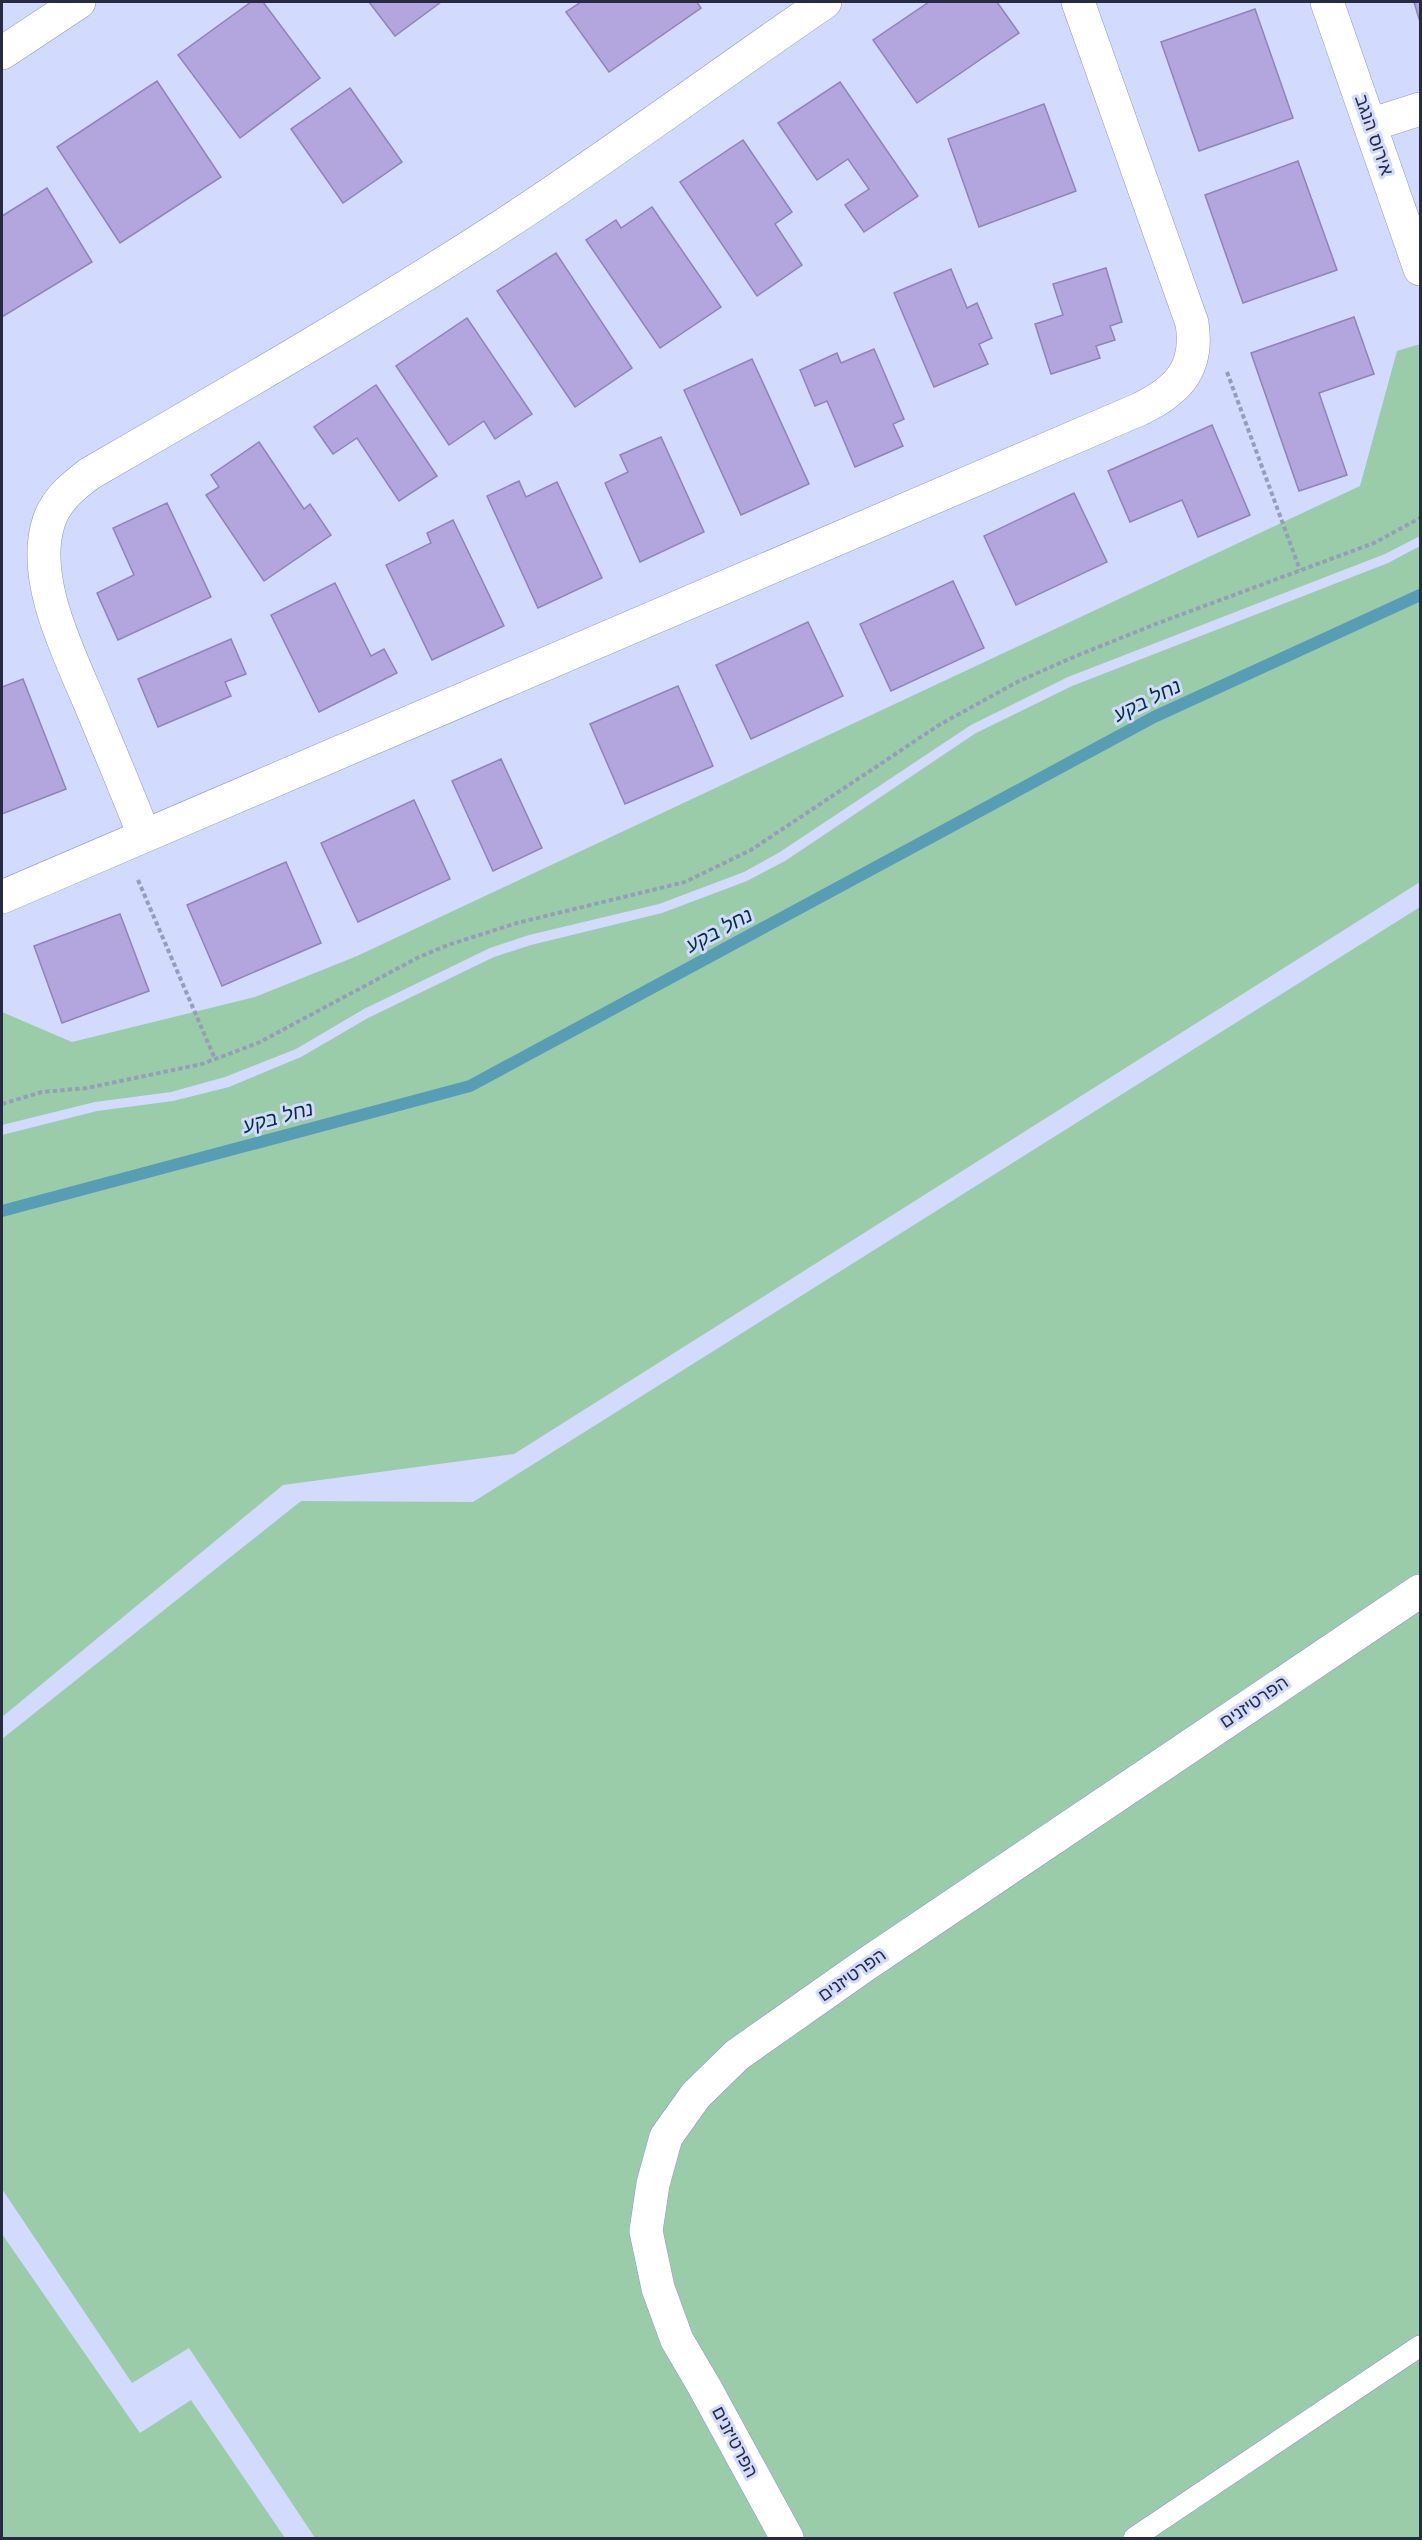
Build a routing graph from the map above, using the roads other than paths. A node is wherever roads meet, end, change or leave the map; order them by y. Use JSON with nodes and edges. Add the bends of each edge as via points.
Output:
{"nodes":[{"id":1,"x":79,"y":2,"type":"edge"},
{"id":2,"x":825,"y":2,"type":"edge"},
{"id":3,"x":1078,"y":2,"type":"edge"},
{"id":4,"x":1327,"y":2,"type":"edge"},
{"id":5,"x":2,"y":53,"type":"edge"},
{"id":6,"x":1420,"y":109,"type":"edge"},
{"id":7,"x":1370,"y":125,"type":"junction"},
{"id":8,"x":1420,"y":269,"type":"edge"},
{"id":9,"x":134,"y":840,"type":"junction"},
{"id":10,"x":2,"y":897,"type":"edge"},
{"id":11,"x":1420,"y":1591,"type":"edge"},
{"id":12,"x":1420,"y":2346,"type":"edge"},
{"id":13,"x":787,"y":2538,"type":"edge"},
{"id":14,"x":1134,"y":2538,"type":"edge"}],
"edges":[{"from":1,"to":5,"type":"street"},
{"from":2,"to":9,"type":"street","via":[[504,225],[296,354],[89,474],[64,495],[55,507],[45,536],[50,593]]},
{"from":3,"to":9,"type":"street","via":[[1194,337],[1187,372],[1163,396]]},
{"from":4,"to":7,"type":"street","name":"אירוס הנגב"},
{"from":6,"to":7,"type":"street"},
{"from":7,"to":8,"type":"street","name":"אירוס הנגב"},
{"from":9,"to":10,"type":"street"},
{"from":11,"to":13,"type":"street","name":"הפרטיזנים","via":[[737,2055],[696,2095],[666,2137],[646,2231],[658,2288],[677,2340]]},
{"from":12,"to":14,"type":"lane"}]}
